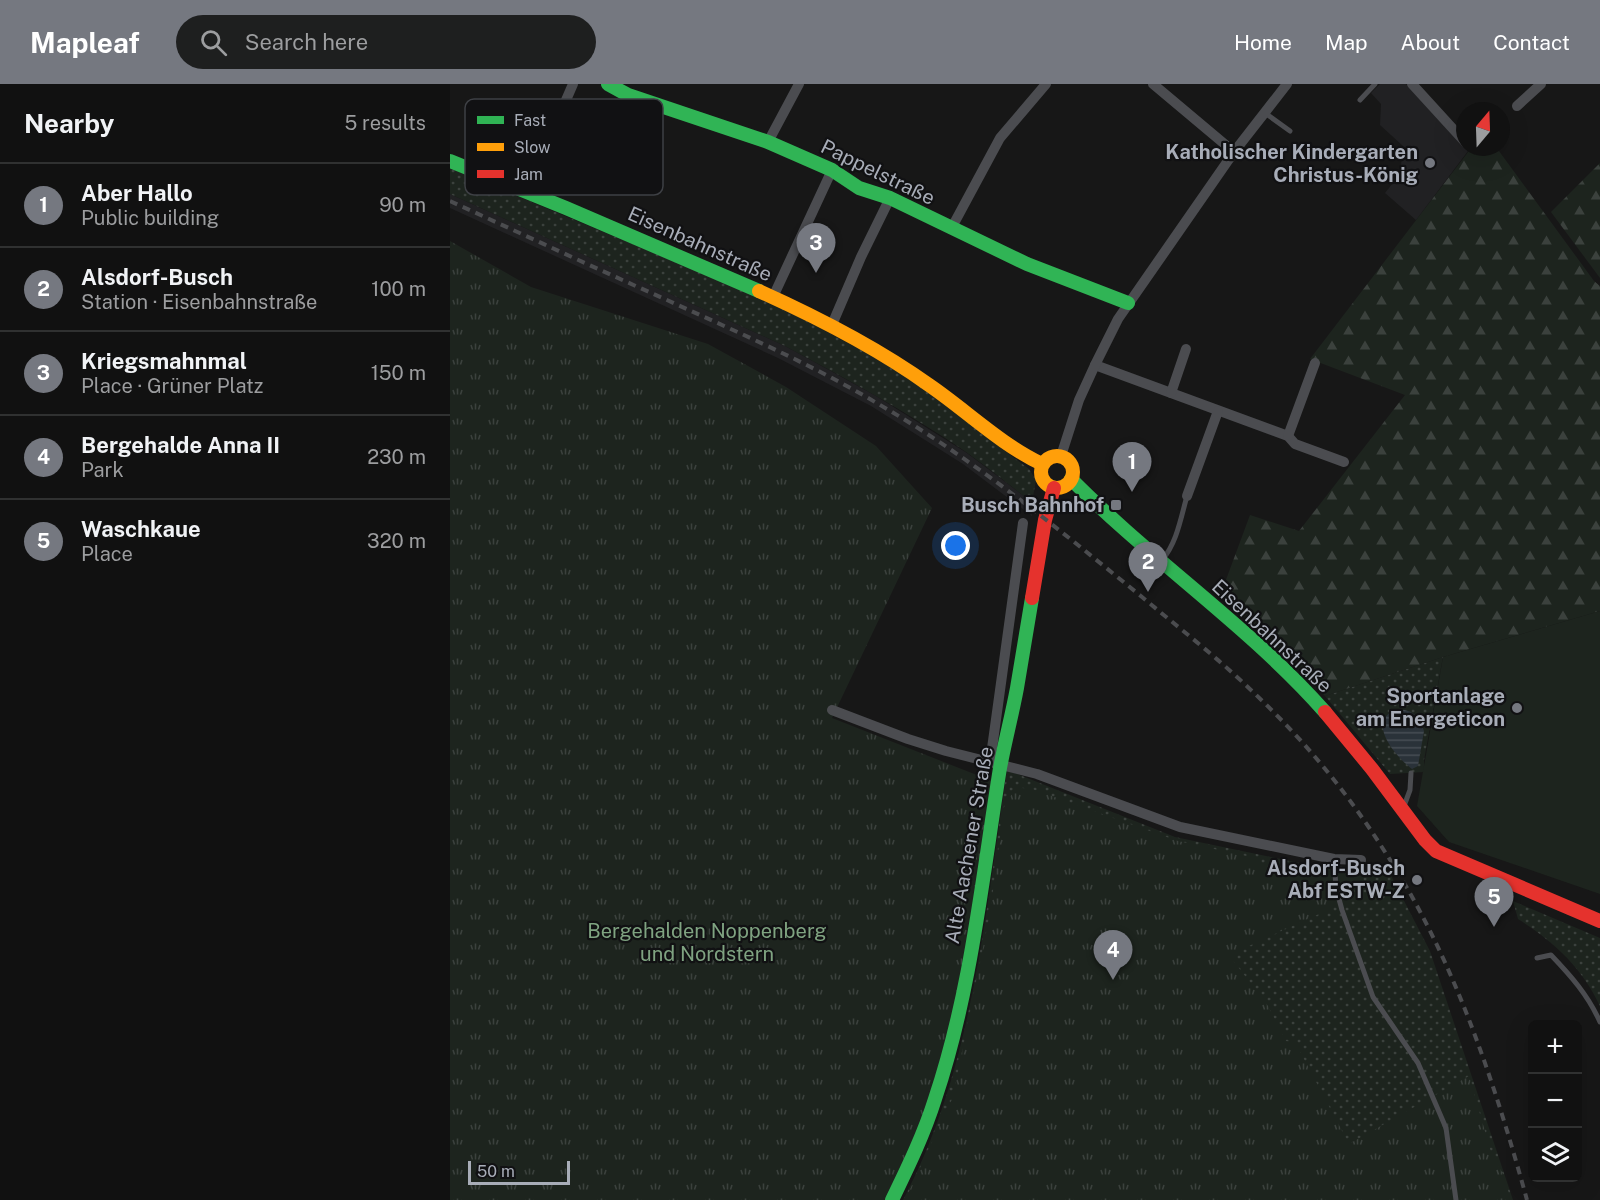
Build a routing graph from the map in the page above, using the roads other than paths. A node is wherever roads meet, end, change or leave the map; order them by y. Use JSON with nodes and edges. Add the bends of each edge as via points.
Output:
{"nodes":[{"id":1,"x":573,"y":84,"type":"edge"},
{"id":2,"x":608,"y":84,"type":"edge"},
{"id":3,"x":799,"y":84,"type":"edge"},
{"id":4,"x":1046,"y":84,"type":"edge"},
{"id":5,"x":1153,"y":84,"type":"edge"},
{"id":6,"x":1287,"y":84,"type":"edge"},
{"id":7,"x":1375,"y":84,"type":"edge"},
{"id":8,"x":1413,"y":84,"type":"edge"},
{"id":9,"x":1541,"y":84,"type":"edge"},
{"id":10,"x":566,"y":99,"type":"edge"},
{"id":11,"x":640,"y":99,"type":"edge"},
{"id":12,"x":1360,"y":100,"type":"dead end"},
{"id":13,"x":1517,"y":106,"type":"dead end"},
{"id":14,"x":663,"y":107,"type":"edge"},
{"id":15,"x":1263,"y":112,"type":"junction"},
{"id":16,"x":1290,"y":132,"type":"dead end"},
{"id":17,"x":1456,"y":132,"type":"edge"},
{"id":18,"x":768,"y":142,"type":"junction"},
{"id":19,"x":1234,"y":152,"type":"junction"},
{"id":20,"x":450,"y":162,"type":"edge"},
{"id":21,"x":465,"y":167,"type":"edge"},
{"id":22,"x":832,"y":170,"type":"junction"},
{"id":23,"x":538,"y":195,"type":"edge"},
{"id":24,"x":890,"y":198,"type":"junction"},
{"id":25,"x":951,"y":230,"type":"junction"},
{"id":26,"x":772,"y":297,"type":"junction"},
{"id":27,"x":1128,"y":303,"type":"junction"},
{"id":28,"x":831,"y":327,"type":"junction"},
{"id":29,"x":1186,"y":350,"type":"dead end"},
{"id":30,"x":1315,"y":363,"type":"dead end"},
{"id":31,"x":1095,"y":365,"type":"junction"},
{"id":32,"x":1170,"y":393,"type":"junction"},
{"id":33,"x":1218,"y":411,"type":"junction"},
{"id":34,"x":1288,"y":436,"type":"junction"},
{"id":35,"x":1061,"y":456,"type":"junction"},
{"id":36,"x":1344,"y":462,"type":"dead end"},
{"id":37,"x":1042,"y":464,"type":"junction"},
{"id":38,"x":1071,"y":479,"type":"junction"},
{"id":39,"x":1054,"y":488,"type":"junction"},
{"id":40,"x":1187,"y":496,"type":"joint"},
{"id":41,"x":1023,"y":524,"type":"dead end"},
{"id":42,"x":1161,"y":561,"type":"junction"},
{"id":43,"x":832,"y":710,"type":"dead end"},
{"id":44,"x":996,"y":764,"type":"junction"},
{"id":45,"x":1411,"y":773,"type":"dead end"},
{"id":46,"x":1403,"y":810,"type":"junction"},
{"id":47,"x":1334,"y":859,"type":"junction"},
{"id":48,"x":1361,"y":860,"type":"dead end"},
{"id":49,"x":1600,"y":921,"type":"edge"},
{"id":50,"x":1537,"y":958,"type":"dead end"},
{"id":51,"x":1600,"y":1022,"type":"edge"},
{"id":52,"x":892,"y":1200,"type":"edge"},
{"id":53,"x":1456,"y":1200,"type":"edge"}],
"edges":[{"from":1,"to":10,"type":"street"},
{"from":2,"to":11,"type":"street","name":"Pappelstraße"},
{"from":3,"to":18,"type":"street"},
{"from":4,"to":25,"type":"street","via":[[1000,138]]},
{"from":5,"to":19,"type":"street"},
{"from":6,"to":15,"type":"street"},
{"from":7,"to":12,"type":"lane"},
{"from":8,"to":17,"type":"street"},
{"from":9,"to":13,"type":"street"},
{"from":14,"to":18,"type":"street","name":"Pappelstraße"},
{"from":15,"to":16,"type":"lane"},
{"from":15,"to":19,"type":"street"},
{"from":18,"to":22,"type":"street","name":"Pappelstraße"},
{"from":19,"to":27,"type":"street"},
{"from":20,"to":21,"type":"street","name":"Eisenbahnstraße"},
{"from":22,"to":24,"type":"street","name":"Pappelstraße"},
{"from":22,"to":26,"type":"street"},
{"from":23,"to":26,"type":"street","name":"Eisenbahnstraße"},
{"from":24,"to":25,"type":"street","name":"Pappelstraße"},
{"from":24,"to":28,"type":"street"},
{"from":25,"to":27,"type":"street","name":"Pappelstraße"},
{"from":26,"to":28,"type":"street","name":"Eisenbahnstraße"},
{"from":27,"to":31,"type":"street"},
{"from":28,"to":37,"type":"street","name":"Eisenbahnstraße","via":[[927,382]]},
{"from":29,"to":32,"type":"street"},
{"from":30,"to":34,"type":"street"},
{"from":31,"to":32,"type":"street"},
{"from":31,"to":35,"type":"street"},
{"from":32,"to":33,"type":"street"},
{"from":33,"to":34,"type":"street"},
{"from":33,"to":40,"type":"street"},
{"from":34,"to":36,"type":"street","via":[[1295,444]]},
{"from":35,"to":37,"type":"street","via":[[1050,457]]},
{"from":35,"to":38,"type":"street","via":[[1072,465]]},
{"from":37,"to":39,"type":"street","via":[[1042,479]]},
{"from":38,"to":39,"type":"street"},
{"from":38,"to":42,"type":"street","name":"Eisenbahnstraße"},
{"from":39,"to":44,"type":"street","name":"Alte Aachener Straße","via":[[1017,688]]},
{"from":40,"to":42,"type":"lane","via":[[1167,555]]},
{"from":41,"to":44,"type":"street","name":"Alte Aachener Straße"},
{"from":42,"to":46,"type":"street","name":"Eisenbahnstraße","via":[[1293,678],[1334,722]]},
{"from":43,"to":44,"type":"street","via":[[908,739]]},
{"from":44,"to":47,"type":"street","via":[[1037,774],[1180,827]]},
{"from":44,"to":52,"type":"street","name":"Alte Aachener Straße","via":[[970,958],[954,1035],[926,1123]]},
{"from":45,"to":46,"type":"lane"},
{"from":46,"to":49,"type":"street","name":"Eisenbahnstraße","via":[[1436,852]]},
{"from":47,"to":48,"type":"street"},
{"from":47,"to":53,"type":"lane","via":[[1342,910],[1372,997],[1418,1063],[1446,1128]]},
{"from":50,"to":51,"type":"lane","via":[[1551,955],[1581,988]]}]}
